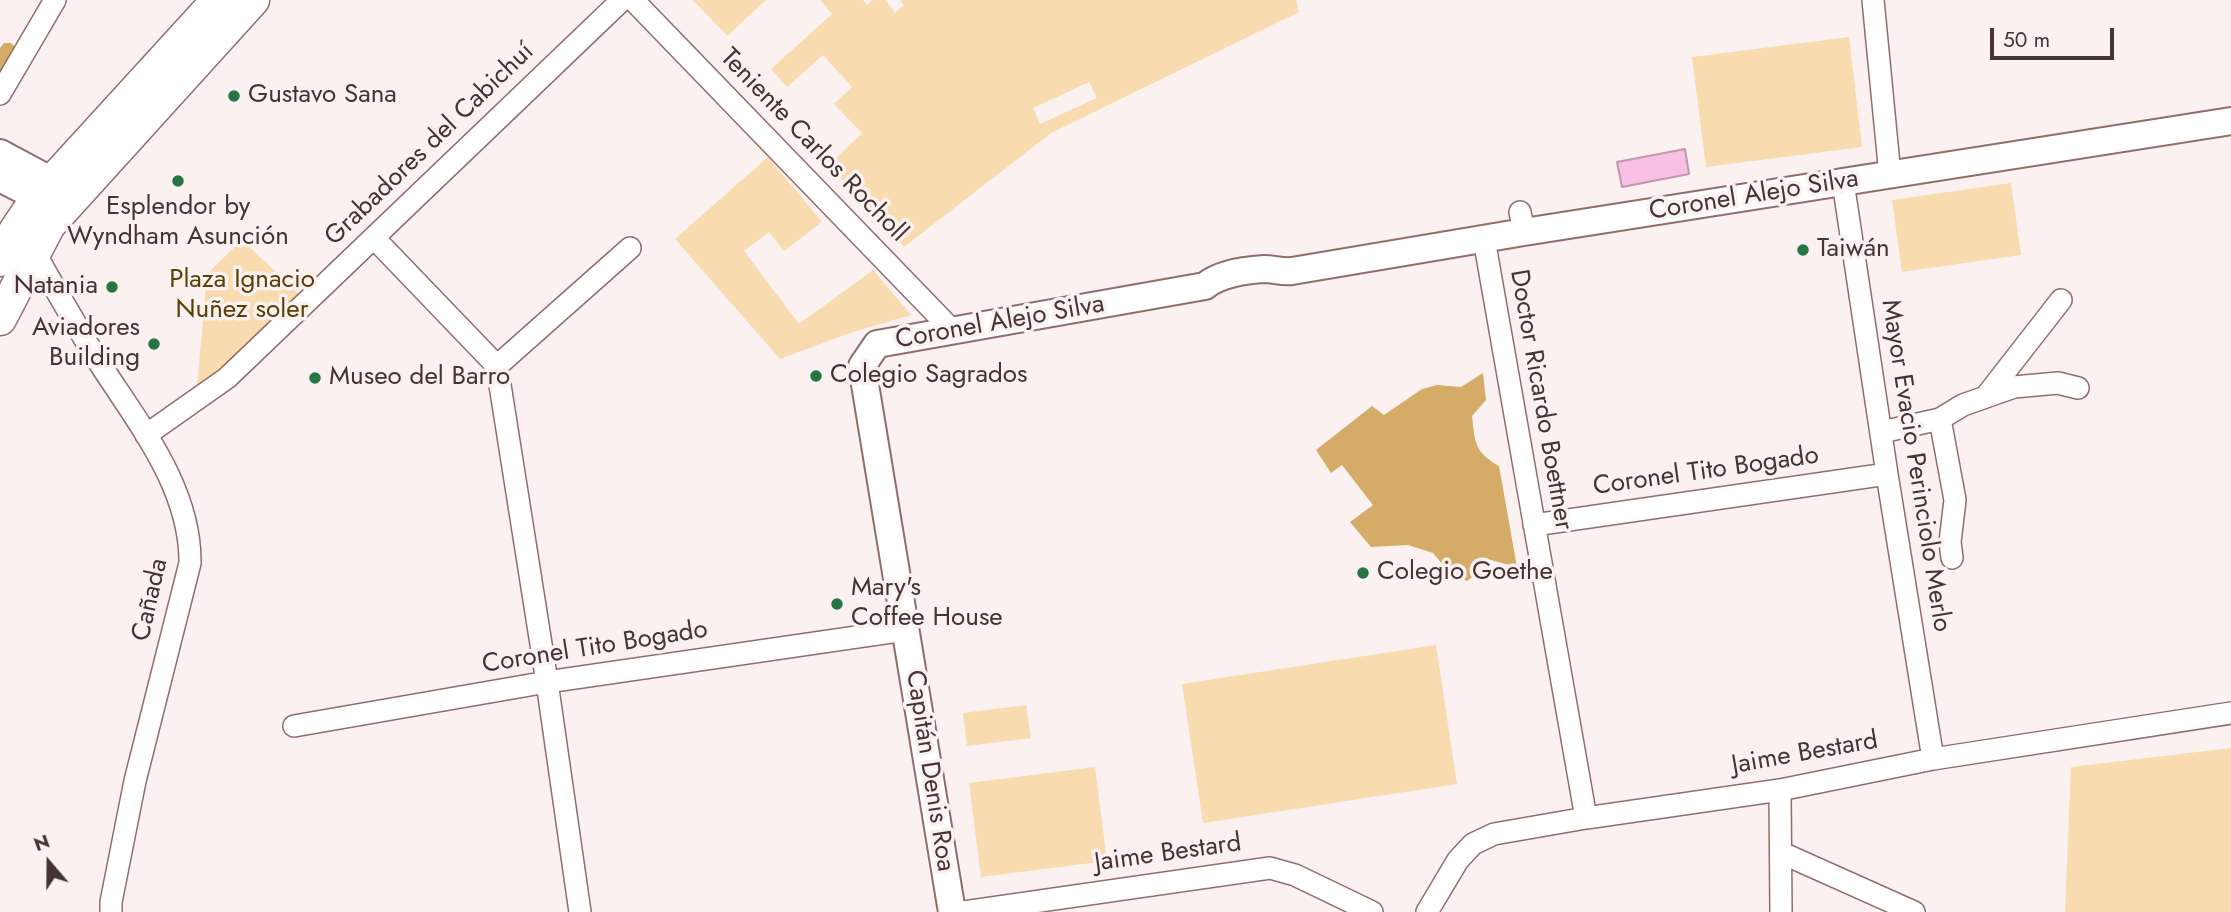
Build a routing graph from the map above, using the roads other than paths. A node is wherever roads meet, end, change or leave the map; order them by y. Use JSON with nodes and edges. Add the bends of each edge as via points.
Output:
{"nodes":[{"id":1,"x":55,"y":0,"type":"edge"},
{"id":2,"x":218,"y":0,"type":"edge"},
{"id":3,"x":253,"y":0,"type":"edge"},
{"id":4,"x":622,"y":0,"type":"edge"},
{"id":5,"x":633,"y":0,"type":"edge"},
{"id":6,"x":1873,"y":0,"type":"edge"},
{"id":7,"x":0,"y":94,"type":"edge"},
{"id":8,"x":2231,"y":121,"type":"edge"},
{"id":9,"x":0,"y":153,"type":"edge"},
{"id":10,"x":1890,"y":175,"type":"junction"},
{"id":11,"x":0,"y":178,"type":"edge"},
{"id":12,"x":1843,"y":182,"type":"junction"},
{"id":13,"x":57,"y":195,"type":"junction"},
{"id":14,"x":374,"y":238,"type":"junction"},
{"id":15,"x":1483,"y":239,"type":"junction"},
{"id":16,"x":630,"y":248,"type":"dead end"},
{"id":17,"x":34,"y":251,"type":"junction"},
{"id":18,"x":0,"y":260,"type":"edge"},
{"id":19,"x":2062,"y":300,"type":"dead end"},
{"id":20,"x":0,"y":319,"type":"edge"},
{"id":21,"x":953,"y":331,"type":"junction"},
{"id":22,"x":497,"y":366,"type":"junction"},
{"id":23,"x":2078,"y":388,"type":"dead end"},
{"id":24,"x":1987,"y":395,"type":"junction"},
{"id":25,"x":1940,"y":419,"type":"junction"},
{"id":26,"x":1882,"y":432,"type":"junction"},
{"id":27,"x":146,"y":435,"type":"junction"},
{"id":28,"x":1887,"y":474,"type":"junction"},
{"id":29,"x":1534,"y":525,"type":"junction"},
{"id":30,"x":1952,"y":558,"type":"dead end"},
{"id":31,"x":905,"y":630,"type":"junction"},
{"id":32,"x":547,"y":682,"type":"junction"},
{"id":33,"x":2231,"y":713,"type":"edge"},
{"id":34,"x":294,"y":726,"type":"dead end"},
{"id":35,"x":1933,"y":759,"type":"junction"},
{"id":36,"x":1780,"y":790,"type":"junction"},
{"id":37,"x":1586,"y":818,"type":"junction"},
{"id":38,"x":1782,"y":853,"type":"junction"},
{"id":39,"x":111,"y":912,"type":"edge"},
{"id":40,"x":580,"y":912,"type":"edge"},
{"id":41,"x":952,"y":912,"type":"edge"},
{"id":42,"x":964,"y":912,"type":"edge"},
{"id":43,"x":1372,"y":912,"type":"edge"},
{"id":44,"x":1427,"y":912,"type":"edge"},
{"id":45,"x":1782,"y":912,"type":"edge"},
{"id":46,"x":1914,"y":912,"type":"edge"}],
"edges":[{"from":1,"to":7,"type":"street"},
{"from":2,"to":13,"type":"highway"},
{"from":3,"to":13,"type":"highway"},
{"from":4,"to":14,"type":"street","name":"Grabadores del Cabichuí"},
{"from":5,"to":21,"type":"street","name":"Teniente Carlos Rocholl"},
{"from":6,"to":10,"type":"street"},
{"from":8,"to":10,"type":"main road","name":"Coronel Alejo Silva"},
{"from":9,"to":13,"type":"main road"},
{"from":10,"to":12,"type":"main road","name":"Coronel Alejo Silva"},
{"from":11,"to":13,"type":"main road"},
{"from":12,"to":15,"type":"main road","name":"Coronel Alejo Silva","via":[[1522,222]]},
{"from":12,"to":26,"type":"street","name":"Mayor Evacio Perinciolo Merlo"},
{"from":13,"to":17,"type":"highway"},
{"from":13,"to":18,"type":"highway","via":[[15,231]]},
{"from":14,"to":22,"type":"street"},
{"from":14,"to":27,"type":"street","name":"Grabadores del Cabichuí","via":[[227,378]]},
{"from":15,"to":21,"type":"main road","name":"Coronel Alejo Silva","via":[[1278,273],[1269,281],[1216,291],[1206,286]]},
{"from":15,"to":29,"type":"street","name":"Doctor Ricardo Boettner"},
{"from":16,"to":22,"type":"street"},
{"from":17,"to":20,"type":"highway"},
{"from":17,"to":27,"type":"street","name":"Cañada"},
{"from":19,"to":24,"type":"street"},
{"from":21,"to":31,"type":"main road","name":"Coronel Alejo Silva","via":[[877,344],[862,366]]},
{"from":22,"to":32,"type":"street"},
{"from":23,"to":24,"type":"street","via":[[2042,383]]},
{"from":24,"to":25,"type":"street"},
{"from":25,"to":26,"type":"street"},
{"from":25,"to":30,"type":"street","via":[[1955,500]]},
{"from":26,"to":28,"type":"street","name":"Mayor Evacio Perinciolo Merlo"},
{"from":27,"to":39,"type":"street","name":"Cañada","via":[[183,509],[190,563],[135,781]]},
{"from":28,"to":29,"type":"street","name":"Coronel Tito Bogado"},
{"from":28,"to":35,"type":"street","name":"Mayor Evacio Perinciolo Merlo"},
{"from":29,"to":37,"type":"street","name":"Doctor Ricardo Boettner"},
{"from":31,"to":32,"type":"street","name":"Coronel Tito Bogado"},
{"from":31,"to":41,"type":"main road","name":"Capitán Denis Roa"},
{"from":32,"to":34,"type":"street","name":"Coronel Tito Bogado"},
{"from":32,"to":40,"type":"street"},
{"from":33,"to":35,"type":"street","name":"Jaime Bestard"},
{"from":35,"to":36,"type":"street","name":"Jaime Bestard"},
{"from":36,"to":37,"type":"street","name":"Jaime Bestard"},
{"from":36,"to":38,"type":"street"},
{"from":37,"to":44,"type":"street","name":"Jaime Bestard","via":[[1483,838],[1458,860]]},
{"from":38,"to":45,"type":"street"},
{"from":38,"to":46,"type":"street"},
{"from":42,"to":43,"type":"street","name":"Jaime Bestard","via":[[1270,868]]}]}
